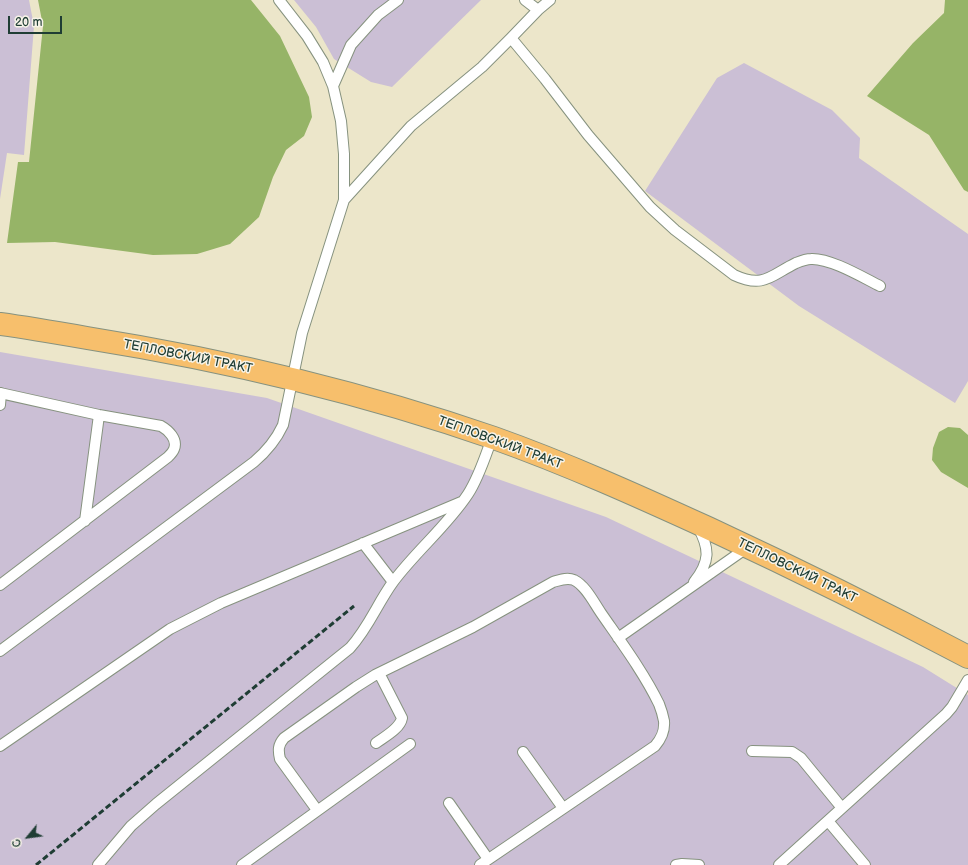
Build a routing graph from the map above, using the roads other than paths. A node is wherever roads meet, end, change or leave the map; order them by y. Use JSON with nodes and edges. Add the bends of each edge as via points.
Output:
{"nodes":[{"id":1,"x":398,"y":0,"type":"edge"},
{"id":2,"x":525,"y":0,"type":"edge"},
{"id":3,"x":550,"y":0,"type":"edge"},
{"id":4,"x":282,"y":1,"type":"edge"},
{"id":5,"x":538,"y":10,"type":"junction"},
{"id":6,"x":511,"y":38,"type":"junction"},
{"id":7,"x":333,"y":86,"type":"junction"},
{"id":8,"x":344,"y":200,"type":"junction"},
{"id":9,"x":880,"y":286,"type":"dead end"},
{"id":10,"x":0,"y":324,"type":"edge"},
{"id":11,"x":292,"y":378,"type":"junction"},
{"id":12,"x":1,"y":393,"type":"edge"},
{"id":13,"x":0,"y":405,"type":"edge"},
{"id":14,"x":100,"y":415,"type":"junction"},
{"id":15,"x":492,"y":438,"type":"junction"},
{"id":16,"x":463,"y":501,"type":"junction"},
{"id":17,"x":85,"y":521,"type":"junction"},
{"id":18,"x":695,"y":522,"type":"junction"},
{"id":19,"x":363,"y":543,"type":"junction"},
{"id":20,"x":748,"y":547,"type":"junction"},
{"id":21,"x":393,"y":582,"type":"junction"},
{"id":22,"x":0,"y":586,"type":"edge"},
{"id":23,"x":687,"y":590,"type":"junction"},
{"id":24,"x":618,"y":638,"type":"junction"},
{"id":25,"x":0,"y":650,"type":"edge"},
{"id":26,"x":968,"y":657,"type":"edge"},
{"id":27,"x":379,"y":673,"type":"junction"},
{"id":28,"x":968,"y":680,"type":"edge"},
{"id":29,"x":376,"y":743,"type":"dead end"},
{"id":30,"x":410,"y":744,"type":"dead end"},
{"id":31,"x":0,"y":746,"type":"edge"},
{"id":32,"x":523,"y":752,"type":"dead end"},
{"id":33,"x":752,"y":752,"type":"dead end"},
{"id":34,"x":449,"y":802,"type":"dead end"},
{"id":35,"x":563,"y":808,"type":"junction"},
{"id":36,"x":842,"y":808,"type":"junction"},
{"id":37,"x":317,"y":810,"type":"junction"},
{"id":38,"x":828,"y":821,"type":"junction"},
{"id":39,"x":484,"y":862,"type":"edge"},
{"id":40,"x":98,"y":865,"type":"edge"},
{"id":41,"x":242,"y":865,"type":"edge"},
{"id":42,"x":676,"y":865,"type":"edge"},
{"id":43,"x":699,"y":865,"type":"edge"},
{"id":44,"x":780,"y":865,"type":"edge"},
{"id":45,"x":865,"y":865,"type":"edge"}],
"edges":[{"from":1,"to":7,"type":"lane","via":[[378,15],[351,44]]},
{"from":2,"to":5,"type":"lane"},
{"from":3,"to":5,"type":"lane"},
{"from":4,"to":7,"type":"lane","via":[[323,62]]},
{"from":5,"to":6,"type":"lane"},
{"from":6,"to":8,"type":"lane","via":[[482,67],[411,126]]},
{"from":6,"to":9,"type":"lane","via":[[588,135],[650,207],[674,230],[729,271],[743,279],[760,282],[810,258],[826,261]]},
{"from":7,"to":8,"type":"lane","via":[[341,121]]},
{"from":8,"to":11,"type":"lane","via":[[302,332]]},
{"from":10,"to":11,"type":"main road","name":"ТЕПЛОВСКИЙ ТРАКТ","via":[[146,347]]},
{"from":11,"to":15,"type":"main road","name":"ТЕПЛОВСКИЙ ТРАКТ","via":[[387,404]]},
{"from":11,"to":25,"type":"lane","via":[[283,425],[266,451]]},
{"from":12,"to":13,"type":"lane"},
{"from":12,"to":14,"type":"lane"},
{"from":14,"to":17,"type":"lane"},
{"from":14,"to":17,"type":"lane","via":[[161,426],[168,429],[175,443],[168,457]]},
{"from":15,"to":16,"type":"lane","via":[[481,468]]},
{"from":15,"to":18,"type":"main road","name":"ТЕПЛОВСКИЙ ТРАКТ","via":[[539,455]]},
{"from":16,"to":19,"type":"lane"},
{"from":16,"to":21,"type":"lane"},
{"from":17,"to":22,"type":"lane"},
{"from":18,"to":20,"type":"main road","name":"ТЕПЛОВСКИЙ ТРАКТ"},
{"from":18,"to":23,"type":"lane","via":[[706,542],[707,554],[697,578]]},
{"from":19,"to":21,"type":"lane"},
{"from":19,"to":31,"type":"lane","via":[[221,603],[170,629]]},
{"from":20,"to":23,"type":"lane"},
{"from":20,"to":26,"type":"main road","name":"ТЕПЛОВСКИЙ ТРАКТ"},
{"from":21,"to":40,"type":"lane","via":[[360,637],[350,648],[156,804],[132,826]]},
{"from":23,"to":24,"type":"lane"},
{"from":24,"to":27,"type":"lane","via":[[579,584],[573,580],[560,579],[473,627]]},
{"from":24,"to":35,"type":"lane","via":[[659,705],[664,722],[663,735],[655,746]]},
{"from":27,"to":29,"type":"lane","via":[[402,718],[398,726]]},
{"from":27,"to":37,"type":"lane","via":[[279,743],[280,758]]},
{"from":28,"to":36,"type":"lane","via":[[946,714]]},
{"from":30,"to":37,"type":"lane"},
{"from":32,"to":35,"type":"lane"},
{"from":33,"to":36,"type":"lane","via":[[796,754]]},
{"from":34,"to":39,"type":"lane"},
{"from":35,"to":39,"type":"lane"},
{"from":36,"to":38,"type":"lane"},
{"from":37,"to":41,"type":"lane"},
{"from":38,"to":44,"type":"lane"},
{"from":38,"to":45,"type":"lane"},
{"from":42,"to":43,"type":"lane"}]}
